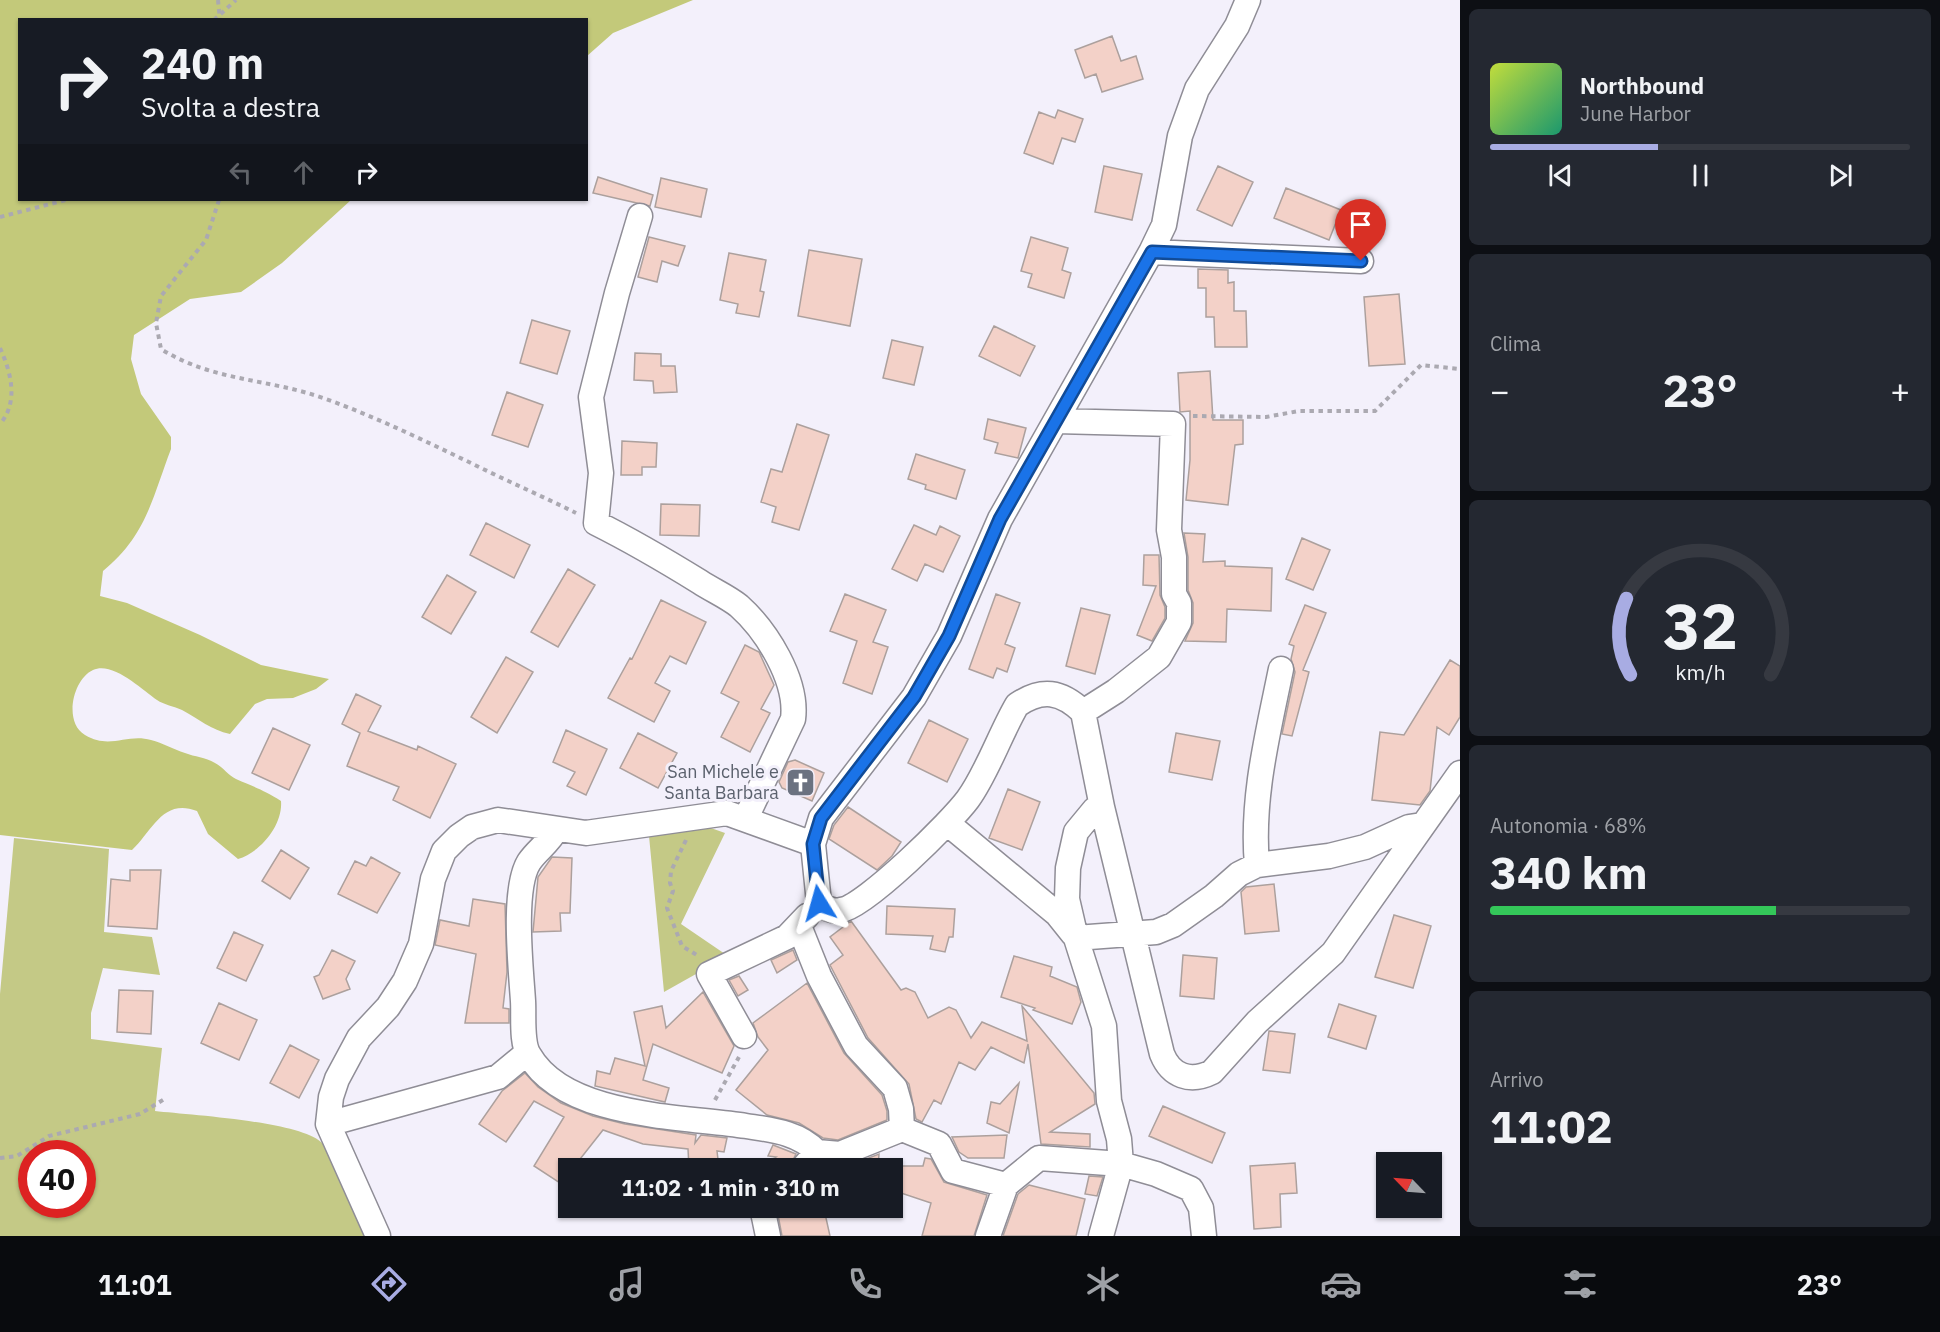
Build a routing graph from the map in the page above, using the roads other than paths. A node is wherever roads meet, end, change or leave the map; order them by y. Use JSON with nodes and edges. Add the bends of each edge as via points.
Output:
{"nodes":[{"id":1,"x":1248,"y":0,"type":"edge"},
{"id":2,"x":640,"y":216,"type":"dead end"},
{"id":3,"x":1152,"y":252,"type":"junction"},
{"id":4,"x":1361,"y":261,"type":"dead end"},
{"id":5,"x":1056,"y":421,"type":"junction"},
{"id":6,"x":1281,"y":669,"type":"dead end"},
{"id":7,"x":1083,"y":712,"type":"junction"},
{"id":8,"x":1460,"y":773,"type":"edge"},
{"id":9,"x":1102,"y":807,"type":"junction"},
{"id":10,"x":746,"y":818,"type":"junction"},
{"id":11,"x":947,"y":823,"type":"junction"},
{"id":12,"x":1422,"y":825,"type":"junction"},
{"id":13,"x":555,"y":831,"type":"junction"},
{"id":14,"x":813,"y":844,"type":"junction"},
{"id":15,"x":1257,"y":865,"type":"junction"},
{"id":16,"x":819,"y":903,"type":"junction"},
{"id":17,"x":799,"y":926,"type":"junction"},
{"id":18,"x":1132,"y":934,"type":"junction"},
{"id":19,"x":1076,"y":938,"type":"junction"},
{"id":20,"x":744,"y":1036,"type":"road end"},
{"id":21,"x":527,"y":1053,"type":"junction"},
{"id":22,"x":328,"y":1124,"type":"junction"},
{"id":23,"x":902,"y":1130,"type":"junction"},
{"id":24,"x":810,"y":1158,"type":"edge"},
{"id":25,"x":820,"y":1158,"type":"edge"},
{"id":26,"x":1122,"y":1164,"type":"junction"},
{"id":27,"x":1006,"y":1185,"type":"junction"},
{"id":28,"x":764,"y":1218,"type":"edge"},
{"id":29,"x":378,"y":1236,"type":"edge"},
{"id":30,"x":768,"y":1236,"type":"edge"},
{"id":31,"x":988,"y":1236,"type":"edge"},
{"id":32,"x":1101,"y":1236,"type":"edge"},
{"id":33,"x":1204,"y":1236,"type":"edge"}],
"edges":[{"from":1,"to":3,"type":"street","via":[[1237,26],[1197,89],[1180,136],[1164,225]]},
{"from":2,"to":10,"type":"street","via":[[591,397],[601,473],[596,523],[638,544],[738,606],[762,633],[782,668],[795,705],[793,719]]},
{"from":3,"to":4,"type":"street"},
{"from":3,"to":5,"type":"street"},
{"from":5,"to":7,"type":"street","via":[[1173,424],[1169,530],[1179,622],[1159,657]]},
{"from":5,"to":14,"type":"street","via":[[1000,519],[949,636],[914,697],[821,818]]},
{"from":6,"to":15,"type":"street","via":[[1262,760]]},
{"from":7,"to":9,"type":"street"},
{"from":7,"to":11,"type":"street","via":[[1061,695],[1047,692],[1030,696],[1017,705],[969,798]]},
{"from":8,"to":12,"type":"street"},
{"from":9,"to":18,"type":"street"},
{"from":9,"to":19,"type":"street","via":[[1084,821],[1070,851],[1067,899]]},
{"from":10,"to":13,"type":"street","via":[[712,814],[586,833]]},
{"from":10,"to":14,"type":"street"},
{"from":11,"to":16,"type":"street","via":[[873,891],[842,910],[828,910]]},
{"from":11,"to":19,"type":"street","via":[[1057,914]]},
{"from":12,"to":15,"type":"street","via":[[1329,856]]},
{"from":12,"to":18,"type":"street","via":[[1333,952],[1257,1022],[1212,1072],[1202,1077],[1182,1076],[1166,1063]]},
{"from":13,"to":21,"type":"street","via":[[528,863],[521,894],[518,932]]},
{"from":13,"to":22,"type":"street","via":[[498,820],[472,827],[444,851],[433,879],[421,944],[405,981],[388,1007],[359,1038],[337,1079]]},
{"from":14,"to":16,"type":"street"},
{"from":15,"to":18,"type":"street","via":[[1239,874],[1173,925],[1156,932]]},
{"from":16,"to":17,"type":"street"},
{"from":17,"to":20,"type":"street","via":[[787,937],[709,974]]},
{"from":17,"to":23,"type":"street","via":[[819,976],[856,1046],[895,1088]]},
{"from":18,"to":19,"type":"street"},
{"from":19,"to":26,"type":"street","via":[[1104,1026],[1109,1101]]},
{"from":21,"to":22,"type":"street","via":[[498,1077]]},
{"from":21,"to":24,"type":"street","via":[[559,1086],[590,1102],[778,1131],[806,1141]]},
{"from":22,"to":29,"type":"street"},
{"from":23,"to":25,"type":"street"},
{"from":23,"to":27,"type":"street","via":[[939,1144],[953,1170]]},
{"from":26,"to":27,"type":"street","via":[[1039,1158]]},
{"from":26,"to":32,"type":"street"},
{"from":26,"to":33,"type":"street","via":[[1191,1189],[1201,1208]]},
{"from":27,"to":31,"type":"street"},
{"from":28,"to":30,"type":"street"}]}
